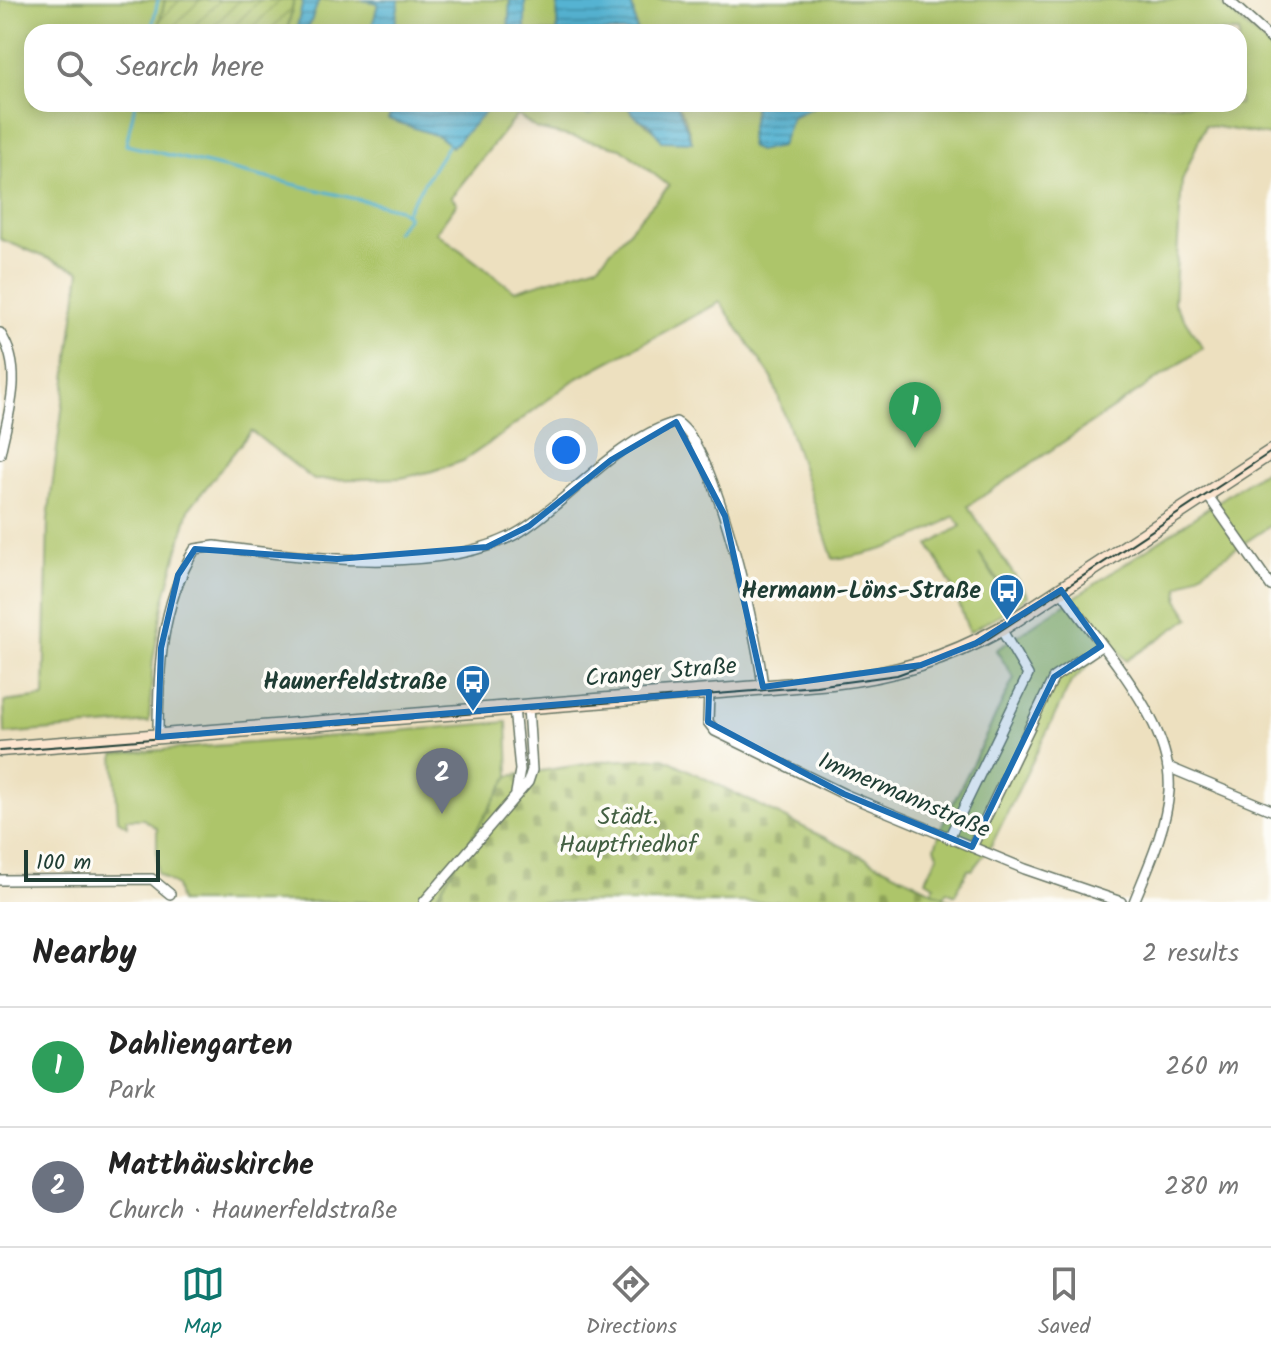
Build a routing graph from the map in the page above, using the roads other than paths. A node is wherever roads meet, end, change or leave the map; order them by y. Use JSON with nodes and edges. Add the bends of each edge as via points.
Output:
{"nodes":[{"id":1,"x":1228,"y":0,"type":"edge"},
{"id":2,"x":1271,"y":39,"type":"edge"},
{"id":3,"x":0,"y":333,"type":"edge"},
{"id":4,"x":1269,"y":452,"type":"edge"},
{"id":5,"x":0,"y":454,"type":"edge"},
{"id":6,"x":1206,"y":493,"type":"junction"},
{"id":7,"x":1271,"y":586,"type":"edge"},
{"id":8,"x":1061,"y":590,"type":"junction"},
{"id":9,"x":1001,"y":629,"type":"junction"},
{"id":10,"x":1101,"y":646,"type":"junction"},
{"id":11,"x":763,"y":687,"type":"junction"},
{"id":12,"x":709,"y":692,"type":"junction"},
{"id":13,"x":521,"y":708,"type":"junction"},
{"id":14,"x":158,"y":737,"type":"junction"},
{"id":15,"x":0,"y":749,"type":"edge"},
{"id":16,"x":1168,"y":767,"type":"junction"},
{"id":17,"x":1271,"y":810,"type":"edge"},
{"id":18,"x":949,"y":838,"type":"junction"},
{"id":19,"x":972,"y":847,"type":"junction"},
{"id":20,"x":0,"y":880,"type":"edge"},
{"id":21,"x":170,"y":894,"type":"dead end"},
{"id":22,"x":424,"y":902,"type":"edge"},
{"id":23,"x":1121,"y":902,"type":"edge"},
{"id":24,"x":1134,"y":902,"type":"edge"}],
"edges":[{"from":1,"to":2,"type":"street"},
{"from":3,"to":5,"type":"street","via":[[15,372]]},
{"from":4,"to":6,"type":"main road","name":"Cranger Straße"},
{"from":6,"to":7,"type":"street"},
{"from":6,"to":8,"type":"main road","name":"Cranger Straße"},
{"from":8,"to":9,"type":"main road","name":"Cranger Straße"},
{"from":8,"to":10,"type":"street"},
{"from":9,"to":11,"type":"main road","name":"Cranger Straße","via":[[955,653],[895,672]]},
{"from":9,"to":18,"type":"street","via":[[1028,675]]},
{"from":10,"to":16,"type":"street","via":[[1150,718]]},
{"from":10,"to":19,"type":"street","via":[[1054,677]]},
{"from":11,"to":12,"type":"main road","name":"Cranger Straße"},
{"from":11,"to":14,"type":"street","via":[[748,601],[725,516],[687,433],[676,422],[611,460],[529,526],[487,547],[404,558],[337,559],[215,546],[195,549],[178,575],[161,648]]},
{"from":12,"to":13,"type":"main road","name":"Cranger Straße"},
{"from":12,"to":18,"type":"street","name":"Immermannstraße","via":[[708,722],[715,731]]},
{"from":13,"to":14,"type":"main road","name":"Cranger Straße"},
{"from":13,"to":22,"type":"street","via":[[519,783],[508,806]]},
{"from":14,"to":15,"type":"main road","name":"Cranger Straße"},
{"from":16,"to":17,"type":"street"},
{"from":16,"to":24,"type":"street","via":[[1165,814]]},
{"from":18,"to":19,"type":"street","name":"Immermannstraße"},
{"from":19,"to":23,"type":"street","name":"Immermannstraße"},
{"from":20,"to":21,"type":"street","via":[[152,879]]}]}
